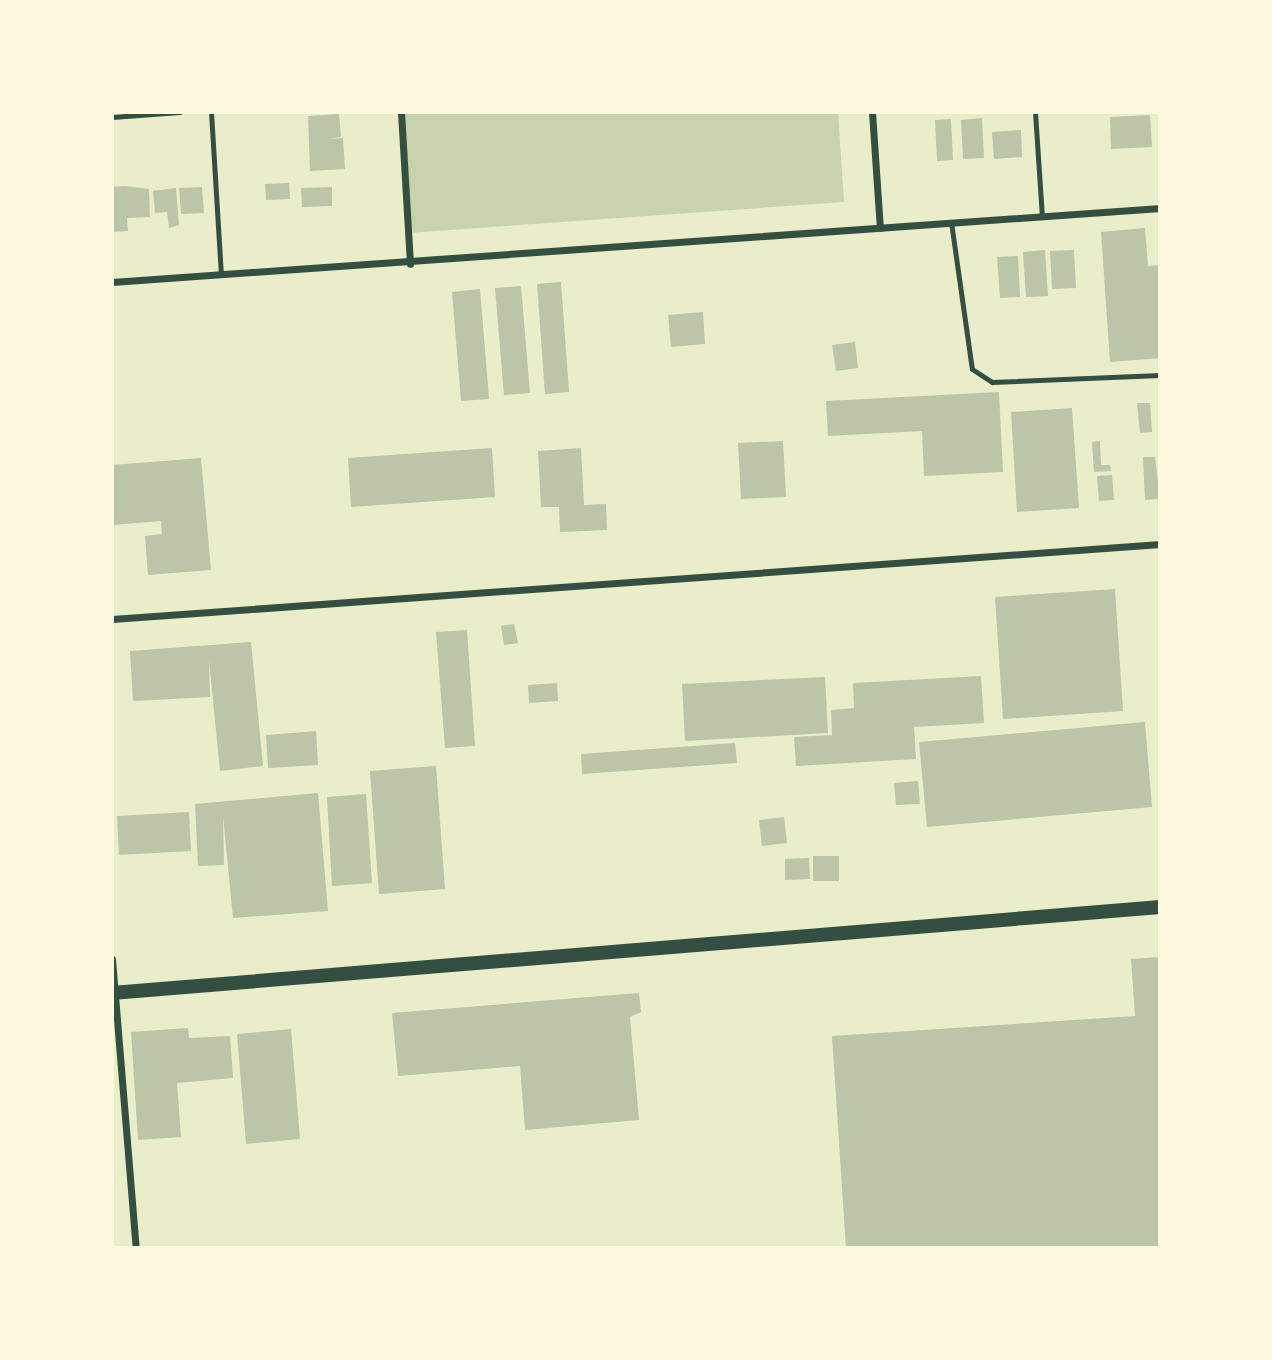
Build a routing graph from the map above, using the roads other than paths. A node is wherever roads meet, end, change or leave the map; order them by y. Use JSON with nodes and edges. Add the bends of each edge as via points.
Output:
{"nodes":[{"id":1,"x":180,"y":112,"type":"edge"},
{"id":2,"x":211,"y":112,"type":"edge"},
{"id":3,"x":401,"y":112,"type":"edge"},
{"id":4,"x":872,"y":112,"type":"edge"},
{"id":5,"x":1035,"y":112,"type":"edge"},
{"id":6,"x":112,"y":117,"type":"edge"},
{"id":7,"x":1160,"y":208,"type":"edge"},
{"id":8,"x":1042,"y":217,"type":"junction"},
{"id":9,"x":951,"y":222,"type":"junction"},
{"id":10,"x":880,"y":228,"type":"junction"},
{"id":11,"x":410,"y":264,"type":"junction"},
{"id":12,"x":221,"y":275,"type":"junction"},
{"id":13,"x":112,"y":282,"type":"edge"},
{"id":14,"x":1160,"y":375,"type":"edge"},
{"id":15,"x":1160,"y":544,"type":"edge"},
{"id":16,"x":112,"y":619,"type":"edge"},
{"id":17,"x":1160,"y":907,"type":"edge"},
{"id":18,"x":112,"y":959,"type":"edge"},
{"id":19,"x":113,"y":993,"type":"edge"},
{"id":20,"x":136,"y":1248,"type":"edge"}],
"edges":[{"from":1,"to":6,"type":"lane"},
{"from":2,"to":12,"type":"lane"},
{"from":3,"to":11,"type":"street"},
{"from":4,"to":10,"type":"street"},
{"from":5,"to":8,"type":"lane"},
{"from":7,"to":8,"type":"street"},
{"from":8,"to":9,"type":"street"},
{"from":9,"to":10,"type":"street"},
{"from":9,"to":14,"type":"lane","via":[[972,369],[992,382]]},
{"from":10,"to":11,"type":"street"},
{"from":11,"to":12,"type":"street"},
{"from":12,"to":13,"type":"street"},
{"from":15,"to":16,"type":"street"},
{"from":17,"to":19,"type":"main road"},
{"from":18,"to":19,"type":"street"},
{"from":19,"to":20,"type":"street"}]}
